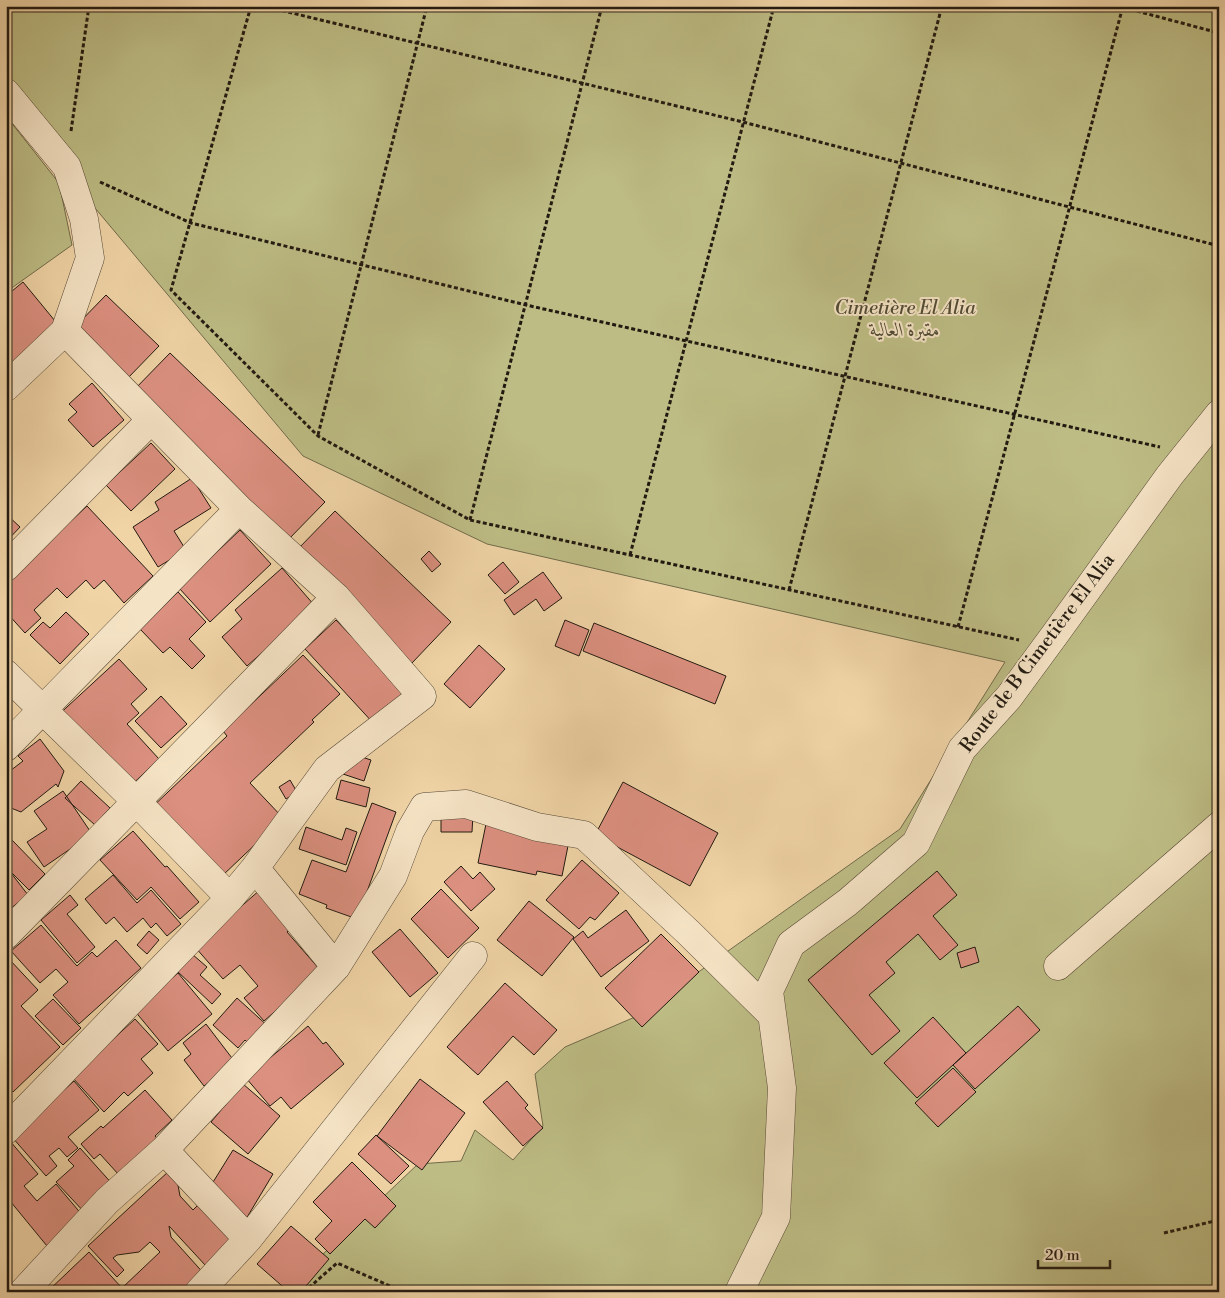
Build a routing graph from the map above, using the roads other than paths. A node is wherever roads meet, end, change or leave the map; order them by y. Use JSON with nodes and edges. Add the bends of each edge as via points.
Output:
{"nodes":[{"id":1,"x":6,"y":93,"type":"edge"},
{"id":2,"x":65,"y":330,"type":"junction"},
{"id":3,"x":6,"y":388,"type":"edge"},
{"id":4,"x":1219,"y":414,"type":"edge"},
{"id":5,"x":152,"y":420,"type":"junction"},
{"id":6,"x":239,"y":510,"type":"junction"},
{"id":7,"x":6,"y":567,"type":"edge"},
{"id":8,"x":336,"y":598,"type":"junction"},
{"id":9,"x":6,"y":674,"type":"edge"},
{"id":10,"x":43,"y":709,"type":"junction"},
{"id":11,"x":6,"y":747,"type":"edge"},
{"id":12,"x":136,"y":801,"type":"junction"},
{"id":13,"x":1219,"y":826,"type":"edge"},
{"id":14,"x":255,"y":868,"type":"junction"},
{"id":15,"x":230,"y":898,"type":"junction"},
{"id":16,"x":6,"y":935,"type":"edge"},
{"id":17,"x":473,"y":956,"type":"dead end"},
{"id":18,"x":1058,"y":966,"type":"dead end"},
{"id":19,"x":336,"y":967,"type":"junction"},
{"id":20,"x":772,"y":1015,"type":"junction"},
{"id":21,"x":11,"y":1117,"type":"edge"},
{"id":22,"x":164,"y":1150,"type":"junction"},
{"id":23,"x":248,"y":1239,"type":"junction"},
{"id":24,"x":23,"y":1292,"type":"edge"},
{"id":25,"x":199,"y":1292,"type":"edge"},
{"id":26,"x":739,"y":1292,"type":"edge"}],
"edges":[{"from":1,"to":2,"type":"street","via":[[66,167],[84,219],[90,258]]},
{"from":2,"to":3,"type":"street"},
{"from":2,"to":5,"type":"street"},
{"from":4,"to":20,"type":"street","name":"Route de B Cimetière El Alia","via":[[1170,475],[1009,697],[962,748],[916,843],[848,902],[791,944],[768,991]]},
{"from":5,"to":6,"type":"street"},
{"from":5,"to":7,"type":"street"},
{"from":6,"to":8,"type":"street"},
{"from":6,"to":10,"type":"street"},
{"from":8,"to":12,"type":"street"},
{"from":8,"to":14,"type":"street","via":[[422,696],[327,768]]},
{"from":9,"to":10,"type":"street"},
{"from":10,"to":11,"type":"street"},
{"from":10,"to":12,"type":"street"},
{"from":12,"to":15,"type":"street"},
{"from":12,"to":16,"type":"street"},
{"from":13,"to":18,"type":"street"},
{"from":14,"to":15,"type":"street"},
{"from":14,"to":19,"type":"street"},
{"from":15,"to":21,"type":"street"},
{"from":17,"to":23,"type":"street"},
{"from":19,"to":20,"type":"street","via":[[393,876],[410,831],[424,807],[466,804],[537,827],[584,835]]},
{"from":19,"to":22,"type":"street"},
{"from":20,"to":26,"type":"street","name":"Route de B Cimetière El Alia","via":[[782,1088],[776,1217]]},
{"from":22,"to":23,"type":"street"},
{"from":22,"to":24,"type":"street","via":[[107,1201]]},
{"from":23,"to":25,"type":"street"}]}
